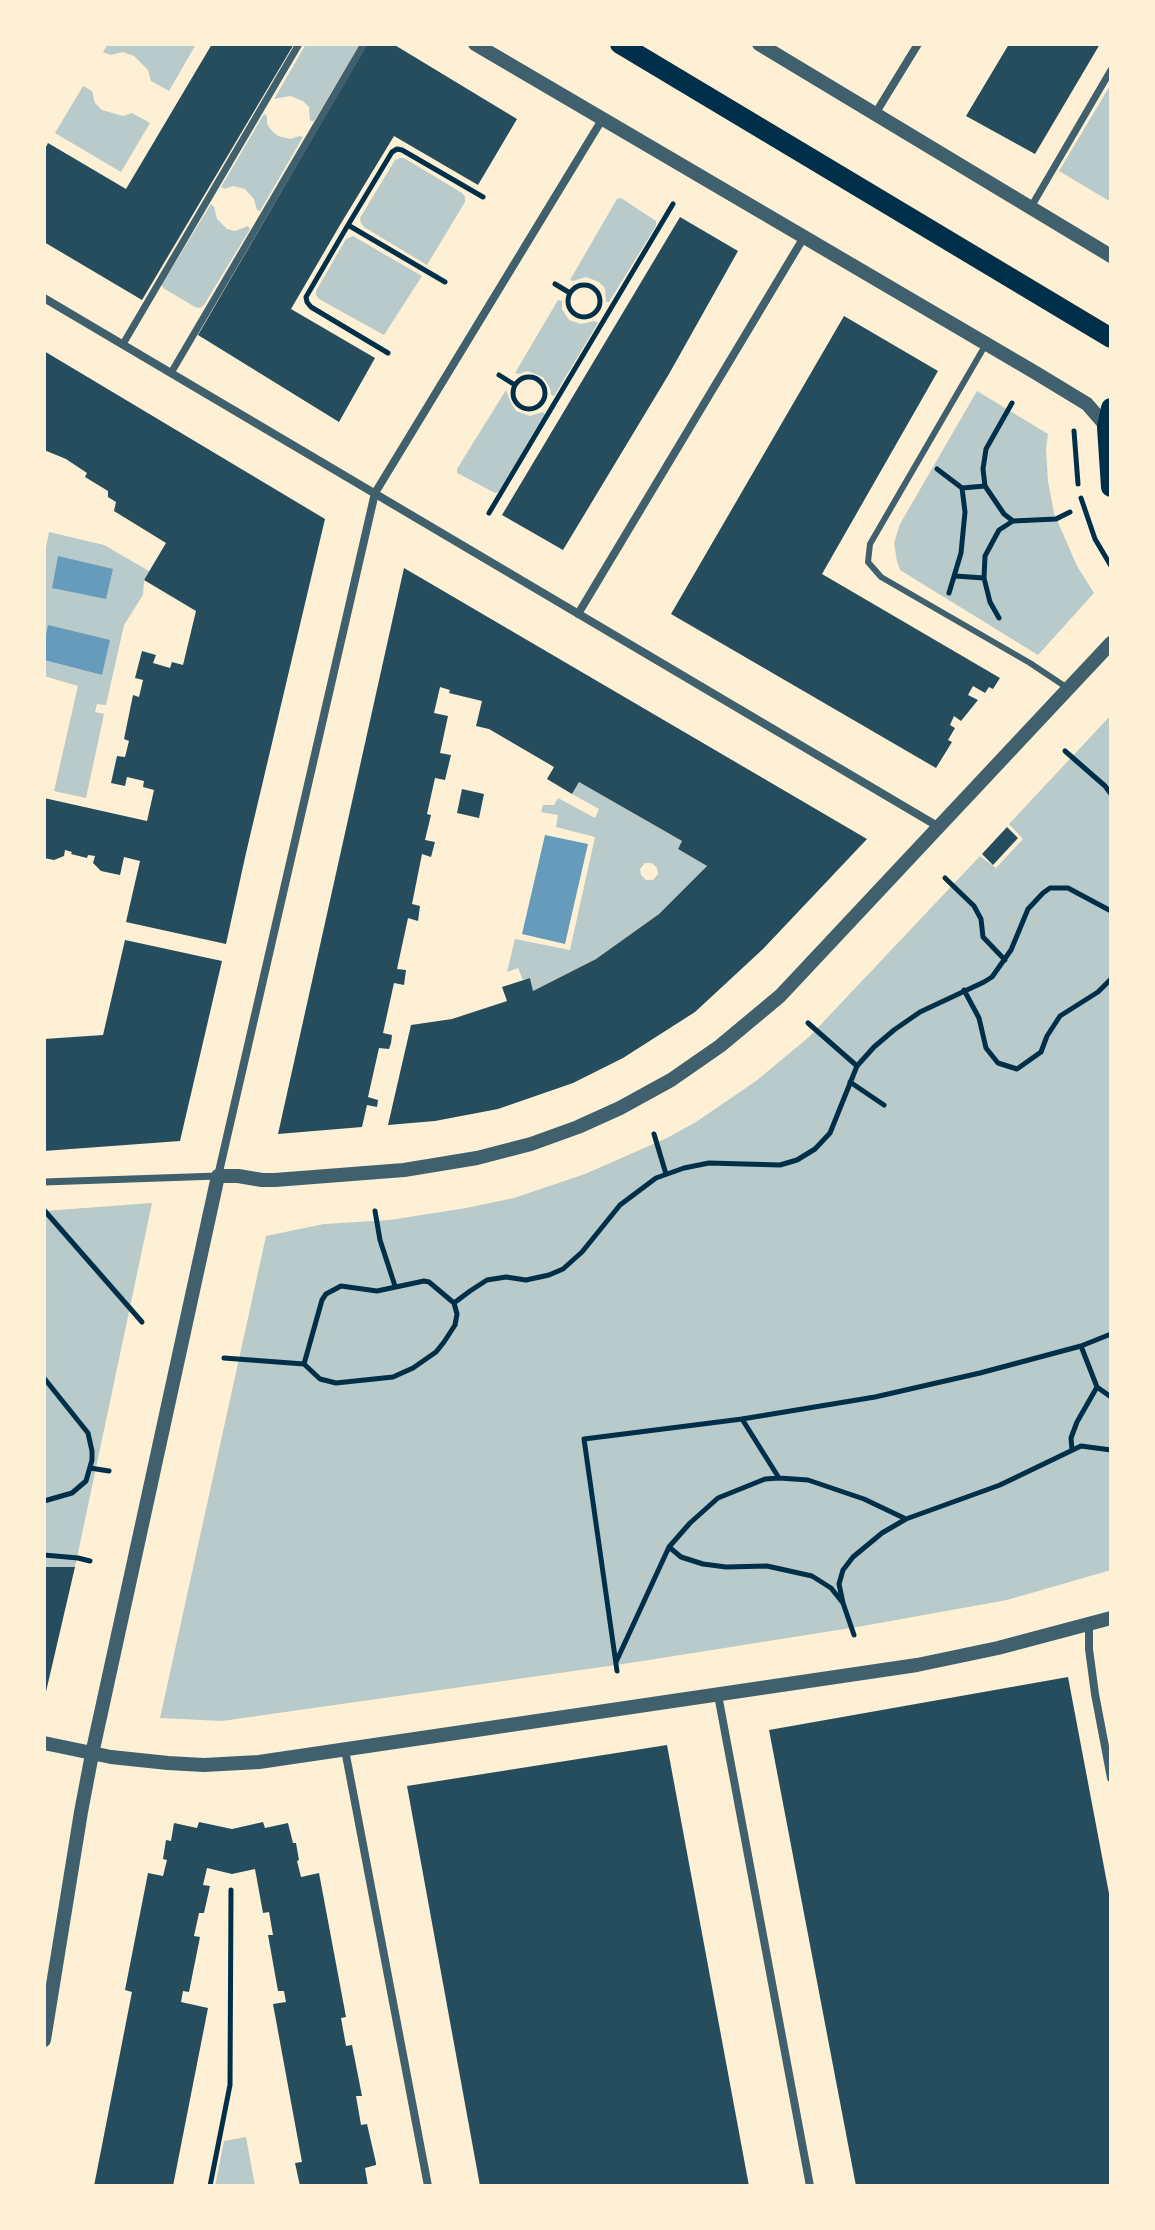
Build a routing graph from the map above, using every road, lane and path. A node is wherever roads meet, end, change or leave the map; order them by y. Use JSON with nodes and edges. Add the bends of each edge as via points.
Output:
{"nodes":[{"id":1,"x":299,"y":44,"type":"edge"},
{"id":2,"x":364,"y":44,"type":"edge"},
{"id":3,"x":475,"y":44,"type":"edge"},
{"id":4,"x":620,"y":44,"type":"edge"},
{"id":5,"x":759,"y":44,"type":"edge"},
{"id":6,"x":918,"y":44,"type":"edge"},
{"id":7,"x":1111,"y":70,"type":"edge"},
{"id":8,"x":875,"y":114,"type":"junction"},
{"id":9,"x":603,"y":118,"type":"junction"},
{"id":10,"x":483,"y":197,"type":"dead end"},
{"id":11,"x":673,"y":204,"type":"dead end"},
{"id":12,"x":1031,"y":207,"type":"junction"},
{"id":13,"x":348,"y":225,"type":"junction"},
{"id":14,"x":804,"y":237,"type":"junction"},
{"id":15,"x":1111,"y":256,"type":"edge"},
{"id":16,"x":445,"y":282,"type":"dead end"},
{"id":17,"x":555,"y":284,"type":"dead end"},
{"id":18,"x":570,"y":293,"type":"junction"},
{"id":19,"x":44,"y":298,"type":"edge"},
{"id":20,"x":598,"y":310,"type":"junction"},
{"id":21,"x":607,"y":316,"type":"junction"},
{"id":22,"x":1111,"y":338,"type":"edge"},
{"id":23,"x":986,"y":343,"type":"junction"},
{"id":24,"x":123,"y":344,"type":"junction"},
{"id":25,"x":388,"y":353,"type":"dead end"},
{"id":26,"x":171,"y":373,"type":"junction"},
{"id":27,"x":499,"y":375,"type":"dead end"},
{"id":28,"x":515,"y":385,"type":"junction"},
{"id":29,"x":543,"y":402,"type":"junction"},
{"id":30,"x":1012,"y":403,"type":"dead end"},
{"id":31,"x":552,"y":407,"type":"junction"},
{"id":32,"x":1109,"y":418,"type":"edge"},
{"id":33,"x":1071,"y":424,"type":"dead end"},
{"id":34,"x":936,"y":469,"type":"dead end"},
{"id":35,"x":985,"y":486,"type":"junction"},
{"id":36,"x":1111,"y":487,"type":"edge"},
{"id":37,"x":962,"y":488,"type":"junction"},
{"id":38,"x":375,"y":493,"type":"junction"},
{"id":39,"x":1070,"y":512,"type":"dead end"},
{"id":40,"x":489,"y":513,"type":"dead end"},
{"id":41,"x":1013,"y":521,"type":"junction"},
{"id":42,"x":1111,"y":566,"type":"edge"},
{"id":43,"x":955,"y":576,"type":"junction"},
{"id":44,"x":984,"y":578,"type":"junction"},
{"id":45,"x":948,"y":595,"type":"dead end"},
{"id":46,"x":578,"y":614,"type":"junction"},
{"id":47,"x":1003,"y":625,"type":"dead end"},
{"id":48,"x":1111,"y":643,"type":"edge"},
{"id":49,"x":1069,"y":689,"type":"junction"},
{"id":50,"x":1065,"y":751,"type":"dead end"},
{"id":51,"x":1111,"y":794,"type":"edge"},
{"id":52,"x":939,"y":827,"type":"junction"},
{"id":53,"x":945,"y":878,"type":"dead end"},
{"id":54,"x":1111,"y":911,"type":"edge"},
{"id":55,"x":1005,"y":960,"type":"junction"},
{"id":56,"x":1111,"y":979,"type":"edge"},
{"id":57,"x":964,"y":990,"type":"junction"},
{"id":58,"x":808,"y":1023,"type":"dead end"},
{"id":59,"x":857,"y":1066,"type":"junction"},
{"id":60,"x":850,"y":1082,"type":"junction"},
{"id":61,"x":884,"y":1105,"type":"dead end"},
{"id":62,"x":654,"y":1134,"type":"dead end"},
{"id":63,"x":666,"y":1174,"type":"junction"},
{"id":64,"x":218,"y":1176,"type":"junction"},
{"id":65,"x":44,"y":1182,"type":"edge"},
{"id":66,"x":44,"y":1210,"type":"edge"},
{"id":67,"x":375,"y":1211,"type":"dead end"},
{"id":68,"x":395,"y":1286,"type":"junction"},
{"id":69,"x":454,"y":1303,"type":"junction"},
{"id":70,"x":142,"y":1322,"type":"dead end"},
{"id":71,"x":1111,"y":1334,"type":"edge"},
{"id":72,"x":1081,"y":1346,"type":"junction"},
{"id":73,"x":224,"y":1358,"type":"dead end"},
{"id":74,"x":304,"y":1364,"type":"junction"},
{"id":75,"x":44,"y":1378,"type":"edge"},
{"id":76,"x":1097,"y":1387,"type":"junction"},
{"id":77,"x":1111,"y":1397,"type":"edge"},
{"id":78,"x":742,"y":1419,"type":"junction"},
{"id":79,"x":1072,"y":1450,"type":"junction"},
{"id":80,"x":1111,"y":1450,"type":"edge"},
{"id":81,"x":90,"y":1468,"type":"junction"},
{"id":82,"x":109,"y":1471,"type":"dead end"},
{"id":83,"x":779,"y":1478,"type":"junction"},
{"id":84,"x":44,"y":1501,"type":"edge"},
{"id":85,"x":906,"y":1519,"type":"junction"},
{"id":86,"x":669,"y":1547,"type":"junction"},
{"id":87,"x":44,"y":1555,"type":"edge"},
{"id":88,"x":90,"y":1561,"type":"dead end"},
{"id":89,"x":843,"y":1603,"type":"junction"},
{"id":90,"x":1111,"y":1618,"type":"edge"},
{"id":91,"x":1089,"y":1625,"type":"junction"},
{"id":92,"x":854,"y":1635,"type":"dead end"},
{"id":93,"x":615,"y":1663,"type":"junction"},
{"id":94,"x":617,"y":1671,"type":"dead end"},
{"id":95,"x":718,"y":1695,"type":"junction"},
{"id":96,"x":44,"y":1743,"type":"edge"},
{"id":97,"x":345,"y":1750,"type":"junction"},
{"id":98,"x":92,"y":1754,"type":"junction"},
{"id":99,"x":1111,"y":1778,"type":"edge"},
{"id":100,"x":231,"y":1890,"type":"dead end"},
{"id":101,"x":44,"y":2040,"type":"edge"},
{"id":102,"x":210,"y":2186,"type":"edge"},
{"id":103,"x":428,"y":2186,"type":"edge"},
{"id":104,"x":810,"y":2186,"type":"edge"}],
"edges":[{"from":1,"to":24,"type":"street"},
{"from":2,"to":26,"type":"street"},
{"from":3,"to":9,"type":"street"},
{"from":4,"to":22,"type":"main road"},
{"from":5,"to":8,"type":"street"},
{"from":6,"to":8,"type":"street"},
{"from":7,"to":12,"type":"street"},
{"from":8,"to":12,"type":"street"},
{"from":9,"to":14,"type":"street"},
{"from":9,"to":38,"type":"street"},
{"from":10,"to":13,"type":"path","via":[[397,149]]},
{"from":11,"to":21,"type":"path"},
{"from":12,"to":15,"type":"street"},
{"from":13,"to":16,"type":"path"},
{"from":13,"to":25,"type":"path","via":[[323,261],[307,302]]},
{"from":14,"to":23,"type":"street"},
{"from":14,"to":46,"type":"street"},
{"from":17,"to":18,"type":"path"},
{"from":18,"to":20,"type":"path","via":[[573,314],[586,318]]},
{"from":18,"to":20,"type":"path","via":[[580,285],[594,288],[600,297]]},
{"from":19,"to":24,"type":"street"},
{"from":20,"to":21,"type":"path"},
{"from":21,"to":31,"type":"path"},
{"from":23,"to":32,"type":"street"},
{"from":23,"to":49,"type":"lane","via":[[870,544],[868,562],[881,577]]},
{"from":24,"to":26,"type":"street"},
{"from":26,"to":38,"type":"street"},
{"from":27,"to":28,"type":"path"},
{"from":28,"to":29,"type":"path","via":[[514,399],[522,408],[535,409]]},
{"from":28,"to":29,"type":"path","via":[[525,377],[536,378],[545,389]]},
{"from":29,"to":31,"type":"path"},
{"from":30,"to":35,"type":"path","via":[[986,449]]},
{"from":31,"to":40,"type":"path"},
{"from":32,"to":36,"type":"main road"},
{"from":33,"to":42,"type":"path","via":[[1081,498]]},
{"from":34,"to":37,"type":"path"},
{"from":35,"to":37,"type":"path"},
{"from":35,"to":41,"type":"path"},
{"from":37,"to":43,"type":"path","via":[[964,535]]},
{"from":38,"to":46,"type":"street"},
{"from":38,"to":64,"type":"street"},
{"from":39,"to":41,"type":"path","via":[[1056,519]]},
{"from":41,"to":44,"type":"path","via":[[999,530],[985,556]]},
{"from":43,"to":44,"type":"path"},
{"from":43,"to":45,"type":"path"},
{"from":44,"to":47,"type":"path"},
{"from":46,"to":52,"type":"street"},
{"from":48,"to":49,"type":"street"},
{"from":49,"to":52,"type":"street"},
{"from":50,"to":51,"type":"path"},
{"from":52,"to":64,"type":"street","via":[[763,1012],[686,1071],[620,1108],[531,1144],[445,1164],[275,1180]]},
{"from":53,"to":55,"type":"path","via":[[974,906],[983,937]]},
{"from":54,"to":55,"type":"path","via":[[1068,888],[1050,888],[1028,909]]},
{"from":55,"to":57,"type":"path","via":[[992,977]]},
{"from":56,"to":57,"type":"path","via":[[1060,1016],[1041,1052],[1017,1069],[992,1057]]},
{"from":57,"to":59,"type":"path","via":[[905,1021]]},
{"from":58,"to":59,"type":"path"},
{"from":59,"to":60,"type":"path"},
{"from":60,"to":61,"type":"path"},
{"from":60,"to":63,"type":"path","via":[[830,1133],[797,1160],[769,1165],[709,1163]]},
{"from":62,"to":63,"type":"path"},
{"from":63,"to":69,"type":"path","via":[[620,1205],[563,1269],[526,1280],[487,1280]]},
{"from":64,"to":65,"type":"street"},
{"from":64,"to":98,"type":"street"},
{"from":66,"to":70,"type":"path"},
{"from":67,"to":68,"type":"path"},
{"from":68,"to":69,"type":"path","via":[[429,1282]]},
{"from":68,"to":74,"type":"path","via":[[377,1291],[341,1286],[326,1294]]},
{"from":69,"to":74,"type":"path","via":[[455,1325],[444,1342],[399,1375],[327,1382]]},
{"from":71,"to":72,"type":"path"},
{"from":72,"to":76,"type":"path"},
{"from":72,"to":78,"type":"path","via":[[875,1397]]},
{"from":73,"to":74,"type":"path"},
{"from":75,"to":81,"type":"path","via":[[88,1433]]},
{"from":76,"to":77,"type":"path"},
{"from":76,"to":79,"type":"path","via":[[1077,1422]]},
{"from":78,"to":83,"type":"path"},
{"from":78,"to":93,"type":"path","via":[[584,1439]]},
{"from":79,"to":80,"type":"path"},
{"from":79,"to":85,"type":"path","via":[[1000,1485]]},
{"from":81,"to":82,"type":"path"},
{"from":81,"to":84,"type":"path","via":[[86,1481],[72,1493]]},
{"from":83,"to":85,"type":"path","via":[[808,1480]]},
{"from":83,"to":86,"type":"path","via":[[718,1498]]},
{"from":85,"to":89,"type":"path","via":[[863,1547],[843,1570]]},
{"from":86,"to":89,"type":"path","via":[[703,1564],[767,1566],[812,1576]]},
{"from":86,"to":93,"type":"path"},
{"from":87,"to":88,"type":"path"},
{"from":89,"to":92,"type":"path"},
{"from":90,"to":91,"type":"street"},
{"from":91,"to":95,"type":"street","via":[[941,1660]]},
{"from":91,"to":99,"type":"street"},
{"from":93,"to":94,"type":"path"},
{"from":95,"to":97,"type":"street"},
{"from":95,"to":104,"type":"street"},
{"from":96,"to":98,"type":"street"},
{"from":97,"to":98,"type":"street","via":[[204,1765]]},
{"from":97,"to":103,"type":"street"},
{"from":98,"to":101,"type":"street"},
{"from":100,"to":102,"type":"path","via":[[230,2085]]}]}
